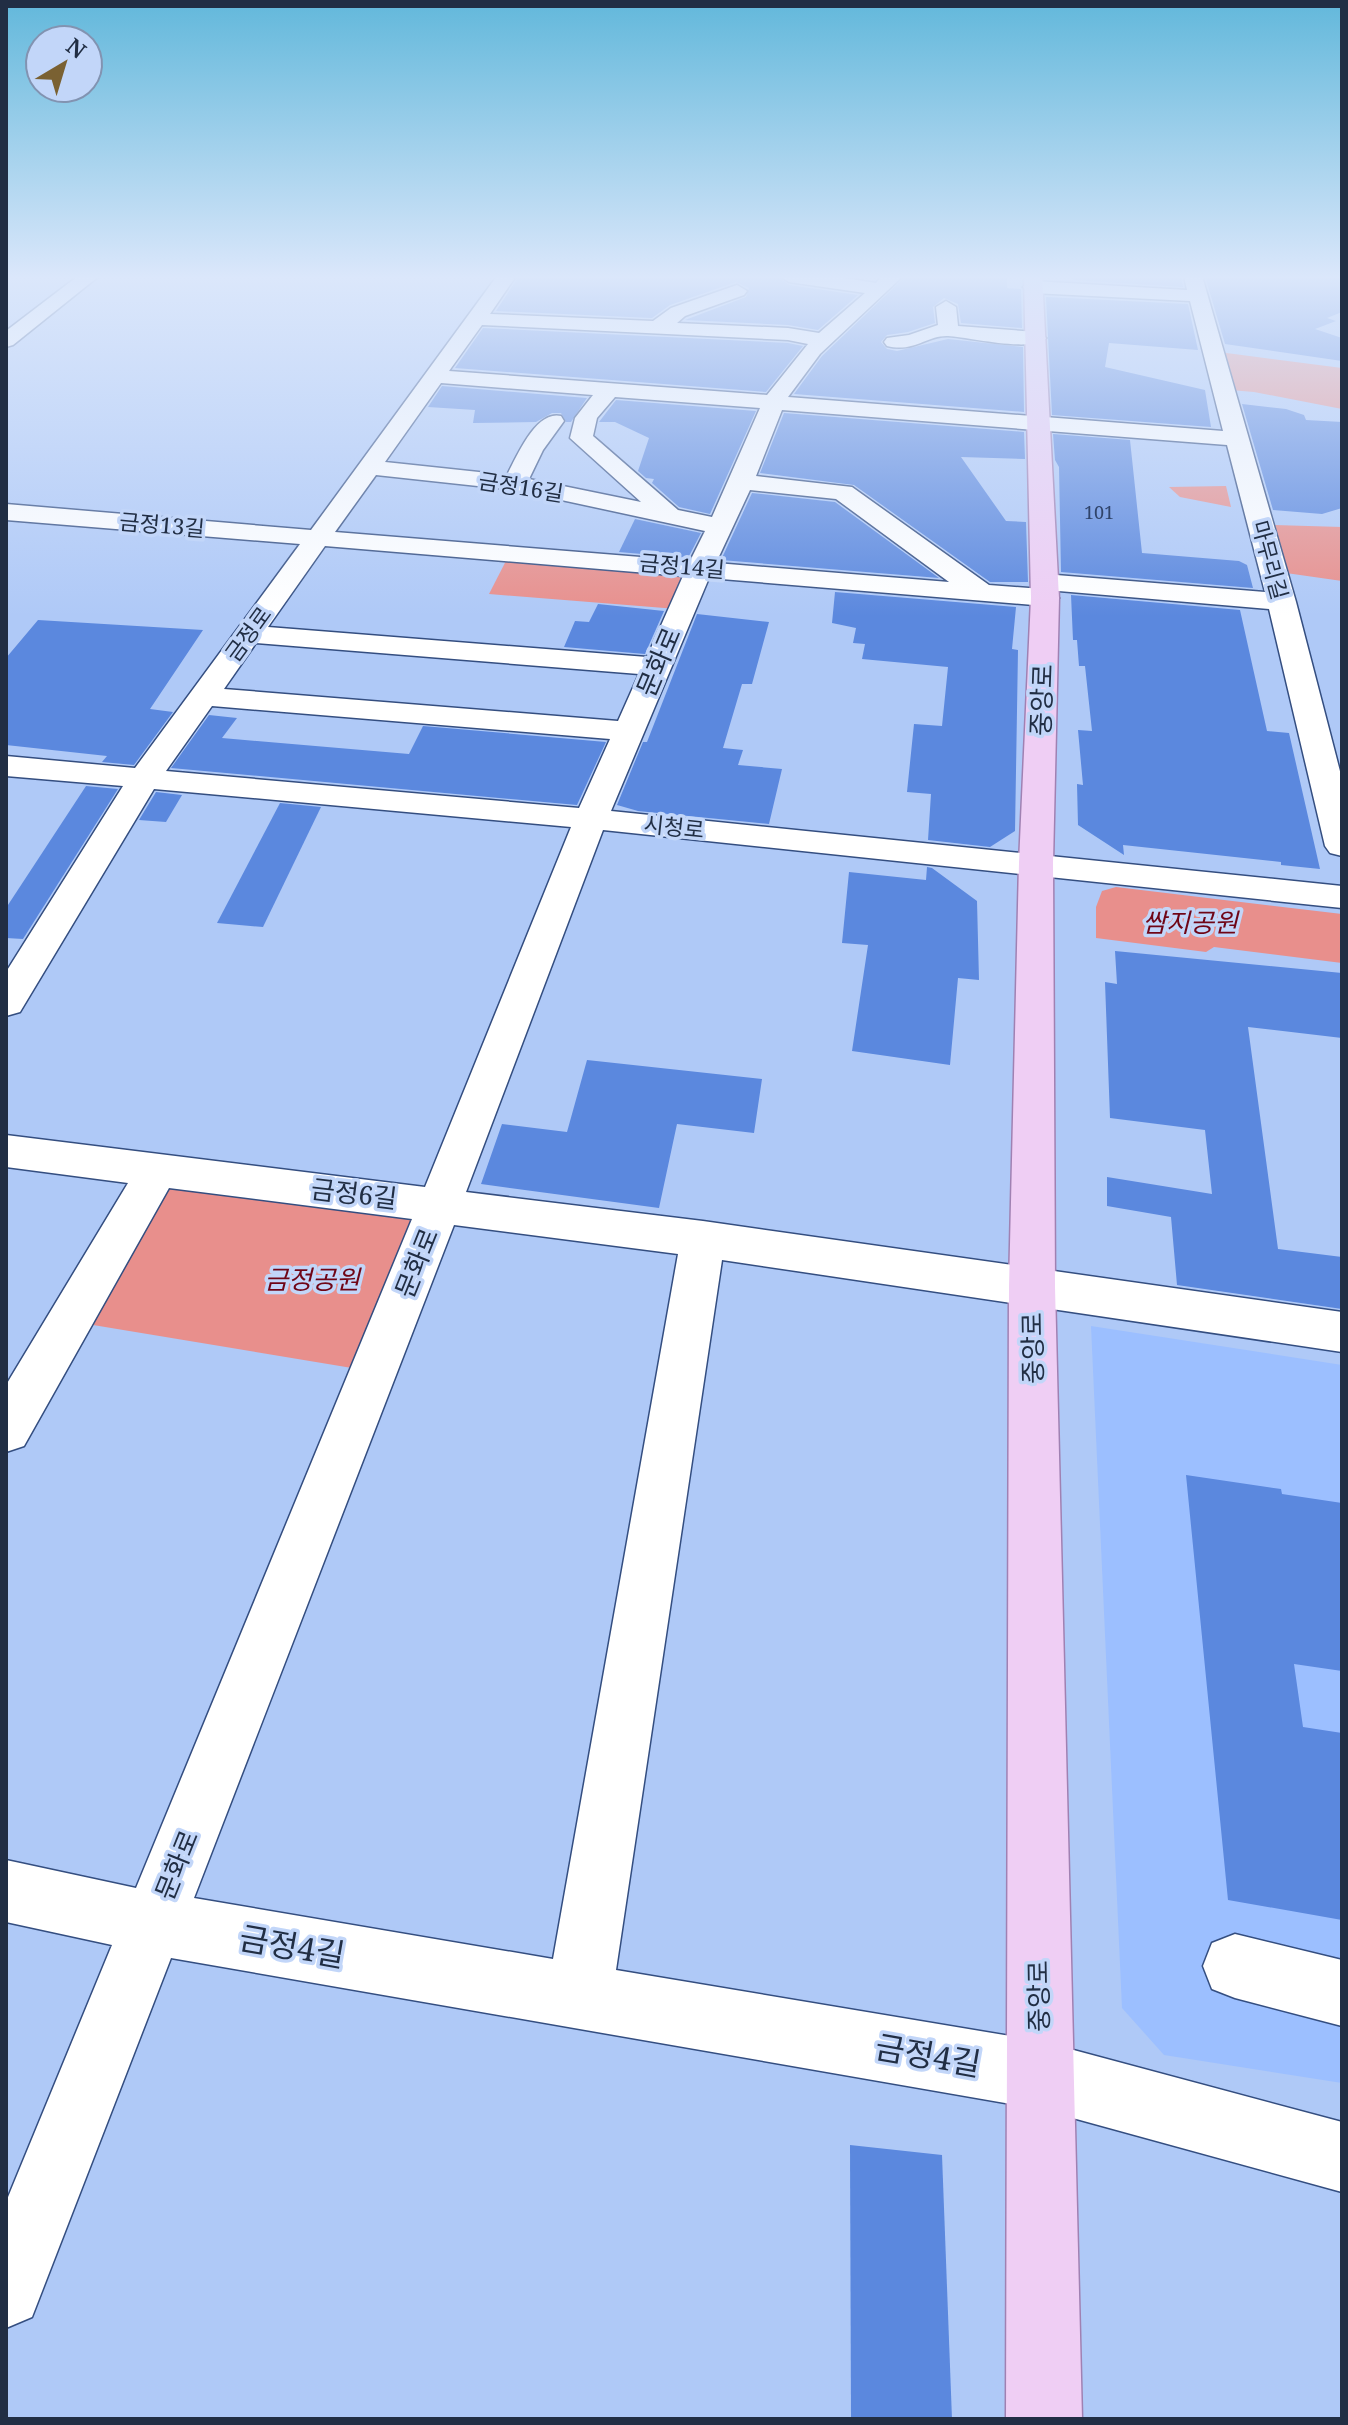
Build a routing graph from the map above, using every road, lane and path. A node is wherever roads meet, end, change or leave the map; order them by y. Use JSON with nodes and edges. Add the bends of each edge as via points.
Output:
{"nodes":[{"id":1,"x":425,"y":389,"type":"edge"},
{"id":2,"x":563,"y":389,"type":"edge"},
{"id":3,"x":597,"y":389,"type":"edge"},
{"id":4,"x":784,"y":389,"type":"edge"},
{"id":5,"x":1038,"y":389,"type":"edge"},
{"id":6,"x":1223,"y":389,"type":"edge"},
{"id":7,"x":609,"y":390,"type":"junction"},
{"id":8,"x":1064,"y":399,"type":"dead end"},
{"id":9,"x":774,"y":401,"type":"junction"},
{"id":10,"x":1039,"y":411,"type":"junction"},
{"id":11,"x":553,"y":421,"type":"junction"},
{"id":12,"x":584,"y":438,"type":"junction"},
{"id":13,"x":1237,"y":439,"type":"junction"},
{"id":14,"x":369,"y":467,"type":"junction"},
{"id":15,"x":742,"y":482,"type":"junction"},
{"id":16,"x":515,"y":483,"type":"junction"},
{"id":17,"x":6,"y":512,"type":"edge"},
{"id":18,"x":672,"y":516,"type":"junction"},
{"id":19,"x":720,"y":526,"type":"junction"},
{"id":20,"x":319,"y":537,"type":"junction"},
{"id":21,"x":700,"y":568,"type":"junction"},
{"id":22,"x":1045,"y":590,"type":"junction"},
{"id":23,"x":981,"y":592,"type":"junction"},
{"id":24,"x":1282,"y":602,"type":"junction"},
{"id":25,"x":249,"y":634,"type":"junction"},
{"id":26,"x":657,"y":667,"type":"junction"},
{"id":27,"x":204,"y":696,"type":"junction"},
{"id":28,"x":629,"y":731,"type":"junction"},
{"id":29,"x":1330,"y":742,"type":"edge"},
{"id":30,"x":6,"y":766,"type":"edge"},
{"id":31,"x":143,"y":780,"type":"junction"},
{"id":32,"x":591,"y":819,"type":"junction"},
{"id":33,"x":1342,"y":846,"type":"edge"},
{"id":34,"x":1036,"y":863,"type":"junction"},
{"id":35,"x":1342,"y":897,"type":"edge"},
{"id":36,"x":21,"y":952,"type":"edge"},
{"id":37,"x":6,"y":1003,"type":"edge"},
{"id":38,"x":6,"y":1151,"type":"edge"},
{"id":39,"x":158,"y":1170,"type":"junction"},
{"id":40,"x":440,"y":1204,"type":"junction"},
{"id":41,"x":703,"y":1239,"type":"junction"},
{"id":42,"x":1032,"y":1287,"type":"junction"},
{"id":43,"x":1342,"y":1332,"type":"edge"},
{"id":44,"x":6,"y":1430,"type":"edge"},
{"id":45,"x":6,"y":1891,"type":"edge"},
{"id":46,"x":154,"y":1923,"type":"junction"},
{"id":47,"x":1235,"y":1966,"type":"dead end"},
{"id":48,"x":1342,"y":1993,"type":"edge"},
{"id":49,"x":579,"y":1997,"type":"junction"},
{"id":50,"x":1040,"y":2075,"type":"junction"},
{"id":51,"x":1342,"y":2157,"type":"edge"},
{"id":52,"x":6,"y":2291,"type":"edge"},
{"id":53,"x":1044,"y":2419,"type":"edge"}],
"edges":[{"from":1,"to":14,"type":"street","name":"금정로"},
{"from":2,"to":11,"type":"street"},
{"from":3,"to":7,"type":"street"},
{"from":4,"to":9,"type":"street","name":"문화로"},
{"from":5,"to":10,"type":"main road","name":"중앙로"},
{"from":6,"to":13,"type":"street","name":"마무리길"},
{"from":7,"to":9,"type":"street"},
{"from":7,"to":12,"type":"street","via":[[586,418]]},
{"from":8,"to":10,"type":"street"},
{"from":9,"to":10,"type":"street"},
{"from":9,"to":15,"type":"street","name":"문화로"},
{"from":10,"to":13,"type":"street"},
{"from":10,"to":22,"type":"main road","name":"중앙로"},
{"from":11,"to":12,"type":"street","name":"금정16길"},
{"from":11,"to":16,"type":"street"},
{"from":12,"to":18,"type":"street","name":"금정16길"},
{"from":13,"to":24,"type":"street","name":"마무리길"},
{"from":14,"to":16,"type":"street","name":"금정16길"},
{"from":14,"to":20,"type":"street","name":"금정로"},
{"from":15,"to":19,"type":"street","name":"문화로"},
{"from":15,"to":23,"type":"street","via":[[843,492]]},
{"from":16,"to":18,"type":"street","name":"금정16길"},
{"from":17,"to":20,"type":"street","name":"금정13길"},
{"from":18,"to":19,"type":"street","name":"금정16길"},
{"from":19,"to":21,"type":"street","name":"문화로"},
{"from":20,"to":21,"type":"street","name":"금정14길"},
{"from":20,"to":25,"type":"street","name":"금정로"},
{"from":21,"to":23,"type":"street","name":"금정14길"},
{"from":21,"to":26,"type":"street","name":"문화로"},
{"from":22,"to":23,"type":"street","name":"금정14길"},
{"from":22,"to":24,"type":"street","name":"금정14길"},
{"from":22,"to":34,"type":"main road","name":"중앙로"},
{"from":24,"to":29,"type":"street","name":"마무리길"},
{"from":25,"to":26,"type":"street"},
{"from":25,"to":27,"type":"street","name":"금정로"},
{"from":26,"to":28,"type":"street","name":"문화로"},
{"from":27,"to":28,"type":"street"},
{"from":27,"to":31,"type":"street","name":"금정로"},
{"from":28,"to":32,"type":"street","name":"문화로"},
{"from":29,"to":33,"type":"street","name":"마무리길"},
{"from":30,"to":31,"type":"street","name":"시청로"},
{"from":31,"to":32,"type":"street","name":"시청로"},
{"from":31,"to":36,"type":"street","name":"금정로"},
{"from":32,"to":34,"type":"street","name":"시청로"},
{"from":32,"to":40,"type":"street","name":"문화로"},
{"from":34,"to":35,"type":"street","name":"시청로"},
{"from":34,"to":42,"type":"main road","name":"중앙로"},
{"from":36,"to":37,"type":"street","name":"금정로"},
{"from":38,"to":39,"type":"street","name":"금정6길"},
{"from":39,"to":40,"type":"street","name":"금정6길"},
{"from":39,"to":44,"type":"street"},
{"from":40,"to":41,"type":"street","name":"금정6길"},
{"from":40,"to":46,"type":"street","name":"문화로"},
{"from":41,"to":42,"type":"street","name":"금정6길"},
{"from":41,"to":49,"type":"street"},
{"from":42,"to":43,"type":"street","name":"금정6길"},
{"from":42,"to":50,"type":"main road","name":"중앙로"},
{"from":45,"to":46,"type":"street","name":"금정4길"},
{"from":46,"to":49,"type":"street","name":"금정4길"},
{"from":46,"to":52,"type":"street","name":"문화로"},
{"from":47,"to":48,"type":"street"},
{"from":49,"to":50,"type":"street","name":"금정4길"},
{"from":50,"to":51,"type":"street","name":"금정4길"},
{"from":50,"to":53,"type":"main road","name":"중앙로"}]}
